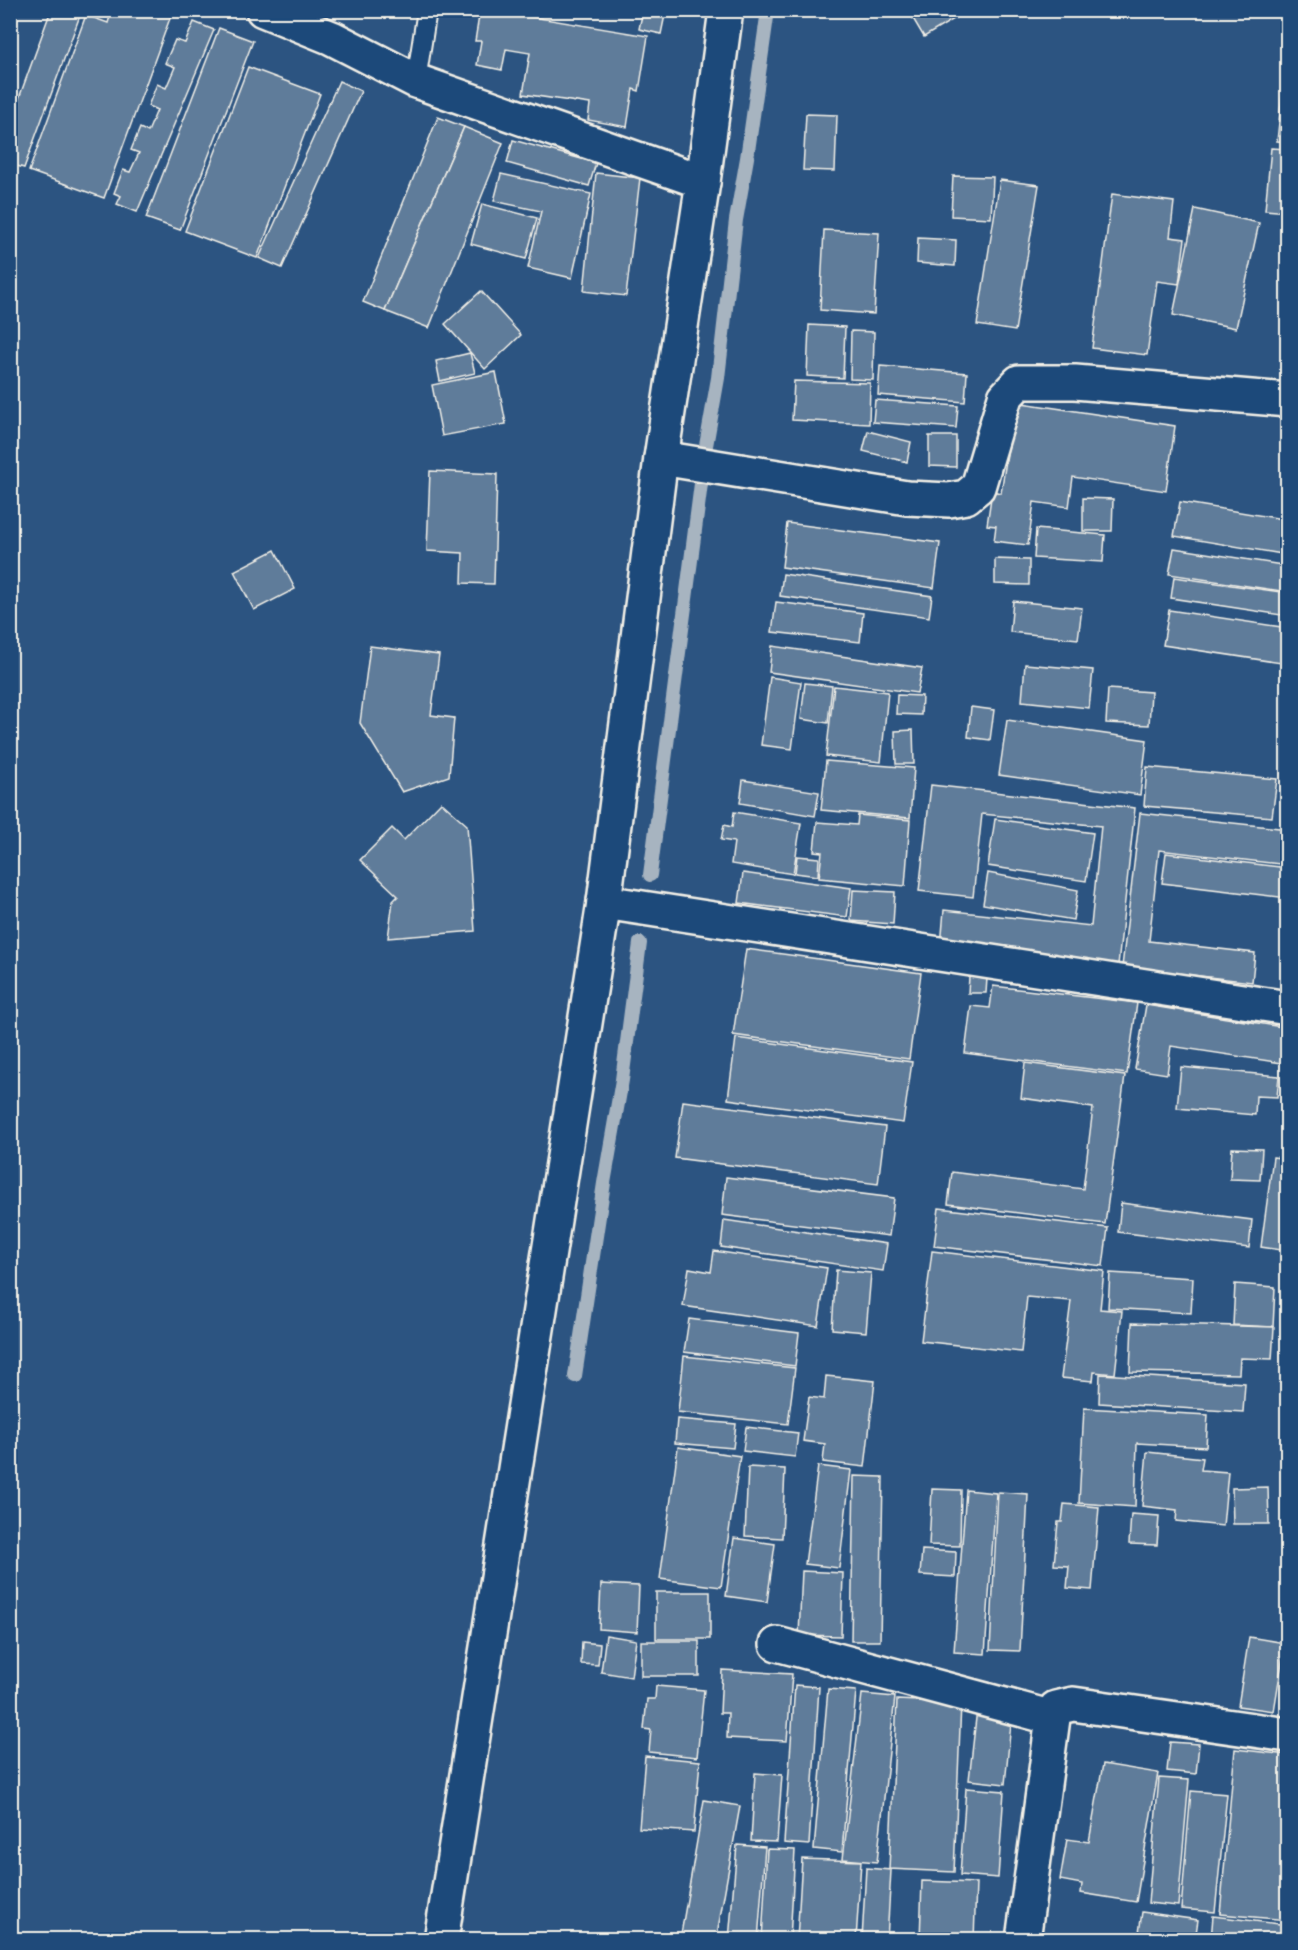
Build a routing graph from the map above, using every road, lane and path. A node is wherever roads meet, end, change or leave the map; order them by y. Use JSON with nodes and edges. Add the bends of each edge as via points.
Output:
{"nodes":[{"id":1,"x":263,"y":10,"type":"edge"},
{"id":2,"x":427,"y":10,"type":"edge"},
{"id":3,"x":726,"y":10,"type":"edge"},
{"id":4,"x":416,"y":81,"type":"junction"},
{"id":5,"x":703,"y":182,"type":"junction"},
{"id":6,"x":1287,"y":400,"type":"edge"},
{"id":7,"x":661,"y":458,"type":"junction"},
{"id":8,"x":604,"y":902,"type":"junction"},
{"id":9,"x":1287,"y":1008,"type":"edge"},
{"id":10,"x":777,"y":1644,"type":"dead end"},
{"id":11,"x":1053,"y":1718,"type":"junction"},
{"id":12,"x":1287,"y":1735,"type":"edge"},
{"id":13,"x":441,"y":1940,"type":"edge"},
{"id":14,"x":1023,"y":1940,"type":"edge"}],
"edges":[{"from":1,"to":4,"type":"street","via":[[332,38]]},
{"from":2,"to":4,"type":"lane"},
{"from":3,"to":5,"type":"street"},
{"from":4,"to":5,"type":"street"},
{"from":5,"to":7,"type":"street"},
{"from":6,"to":7,"type":"street","via":[[1075,382],[1019,382],[1005,398],[978,487],[966,497],[949,500],[907,498]]},
{"from":7,"to":8,"type":"street"},
{"from":8,"to":9,"type":"street"},
{"from":8,"to":13,"type":"street"},
{"from":10,"to":11,"type":"street"},
{"from":11,"to":12,"type":"street","via":[[1056,1708],[1073,1704]]},
{"from":11,"to":14,"type":"street"}]}
